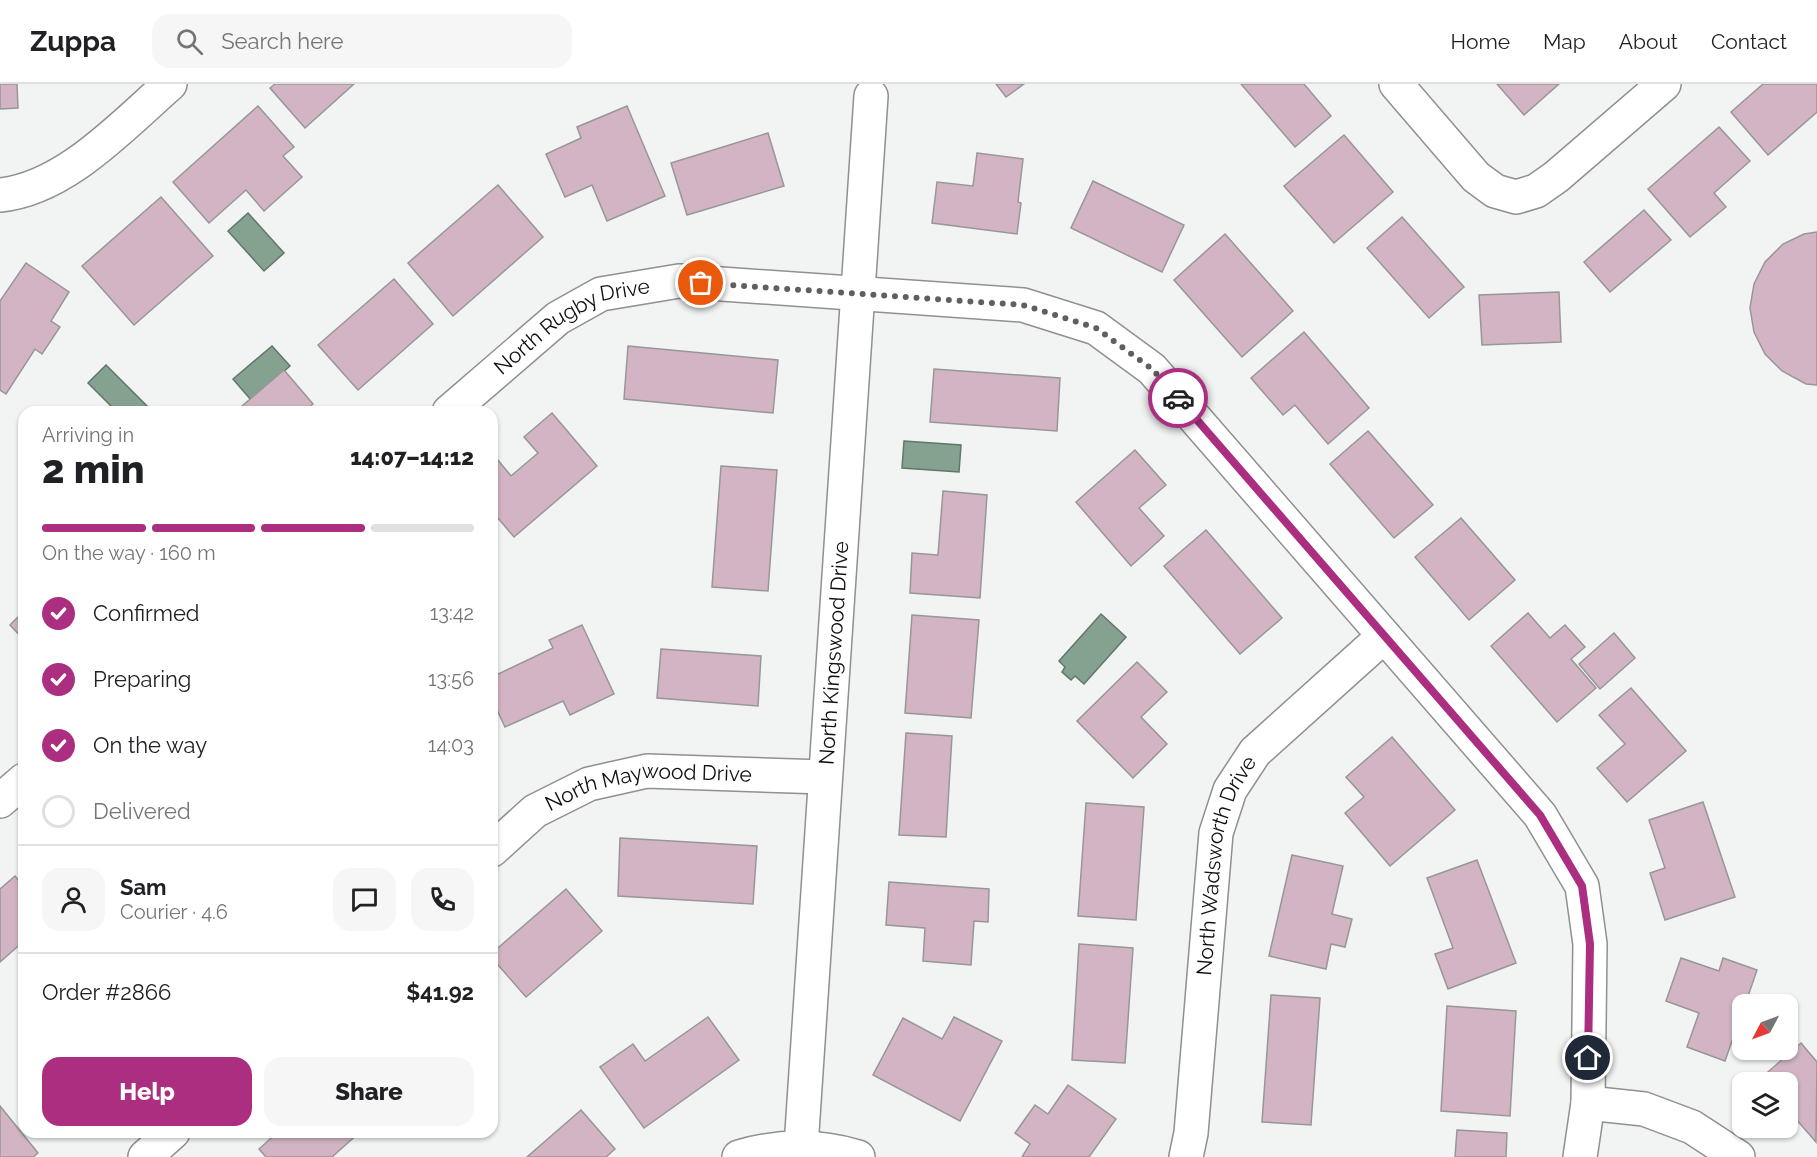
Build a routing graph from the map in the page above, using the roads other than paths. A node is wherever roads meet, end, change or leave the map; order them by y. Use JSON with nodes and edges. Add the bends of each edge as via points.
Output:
{"nodes":[{"id":1,"x":170,"y":84,"type":"edge"},
{"id":2,"x":1396,"y":84,"type":"edge"},
{"id":3,"x":1664,"y":84,"type":"edge"},
{"id":4,"x":871,"y":96,"type":"dead end"},
{"id":5,"x":0,"y":195,"type":"edge"},
{"id":6,"x":857,"y":294,"type":"junction"},
{"id":7,"x":456,"y":406,"type":"edge"},
{"id":8,"x":1384,"y":636,"type":"junction"},
{"id":9,"x":824,"y":777,"type":"junction"},
{"id":10,"x":18,"y":785,"type":"edge"},
{"id":11,"x":0,"y":801,"type":"edge"},
{"id":12,"x":498,"y":845,"type":"edge"},
{"id":13,"x":1588,"y":1103,"type":"junction"},
{"id":14,"x":166,"y":1138,"type":"edge"},
{"id":15,"x":801,"y":1147,"type":"junction"},
{"id":16,"x":145,"y":1157,"type":"edge"},
{"id":17,"x":739,"y":1157,"type":"edge"},
{"id":18,"x":858,"y":1157,"type":"edge"},
{"id":19,"x":1186,"y":1157,"type":"edge"},
{"id":20,"x":1580,"y":1157,"type":"edge"},
{"id":21,"x":1738,"y":1157,"type":"edge"}],
"edges":[{"from":1,"to":5,"type":"street","via":[[61,174],[18,193]]},
{"from":2,"to":3,"type":"street","via":[[1476,177],[1495,191],[1516,197],[1536,191],[1556,177]]},
{"from":4,"to":6,"type":"street","name":"North Kingswood Drive"},
{"from":6,"to":7,"type":"street","name":"North Rugby Drive","via":[[679,281],[601,294],[558,318]]},
{"from":6,"to":8,"type":"street","name":"North Rugby Drive","via":[[1023,305],[1096,328],[1152,369]]},
{"from":6,"to":9,"type":"street","name":"North Kingswood Drive"},
{"from":8,"to":13,"type":"street","name":"North Rugby Drive","via":[[1540,815],[1582,886],[1590,944]]},
{"from":8,"to":19,"type":"street","name":"North Wadsworth Drive","via":[[1255,752],[1230,790],[1216,833]]},
{"from":9,"to":12,"type":"street","name":"North Maywood Drive","via":[[647,771],[589,784],[535,812]]},
{"from":9,"to":15,"type":"street","name":"North Kingswood Drive"},
{"from":10,"to":11,"type":"street"},
{"from":13,"to":20,"type":"street","name":"North Rugby Drive"},
{"from":13,"to":21,"type":"street","via":[[1644,1109],[1692,1127]]},
{"from":14,"to":16,"type":"street"},
{"from":15,"to":17,"type":"street"},
{"from":15,"to":18,"type":"street"}]}
